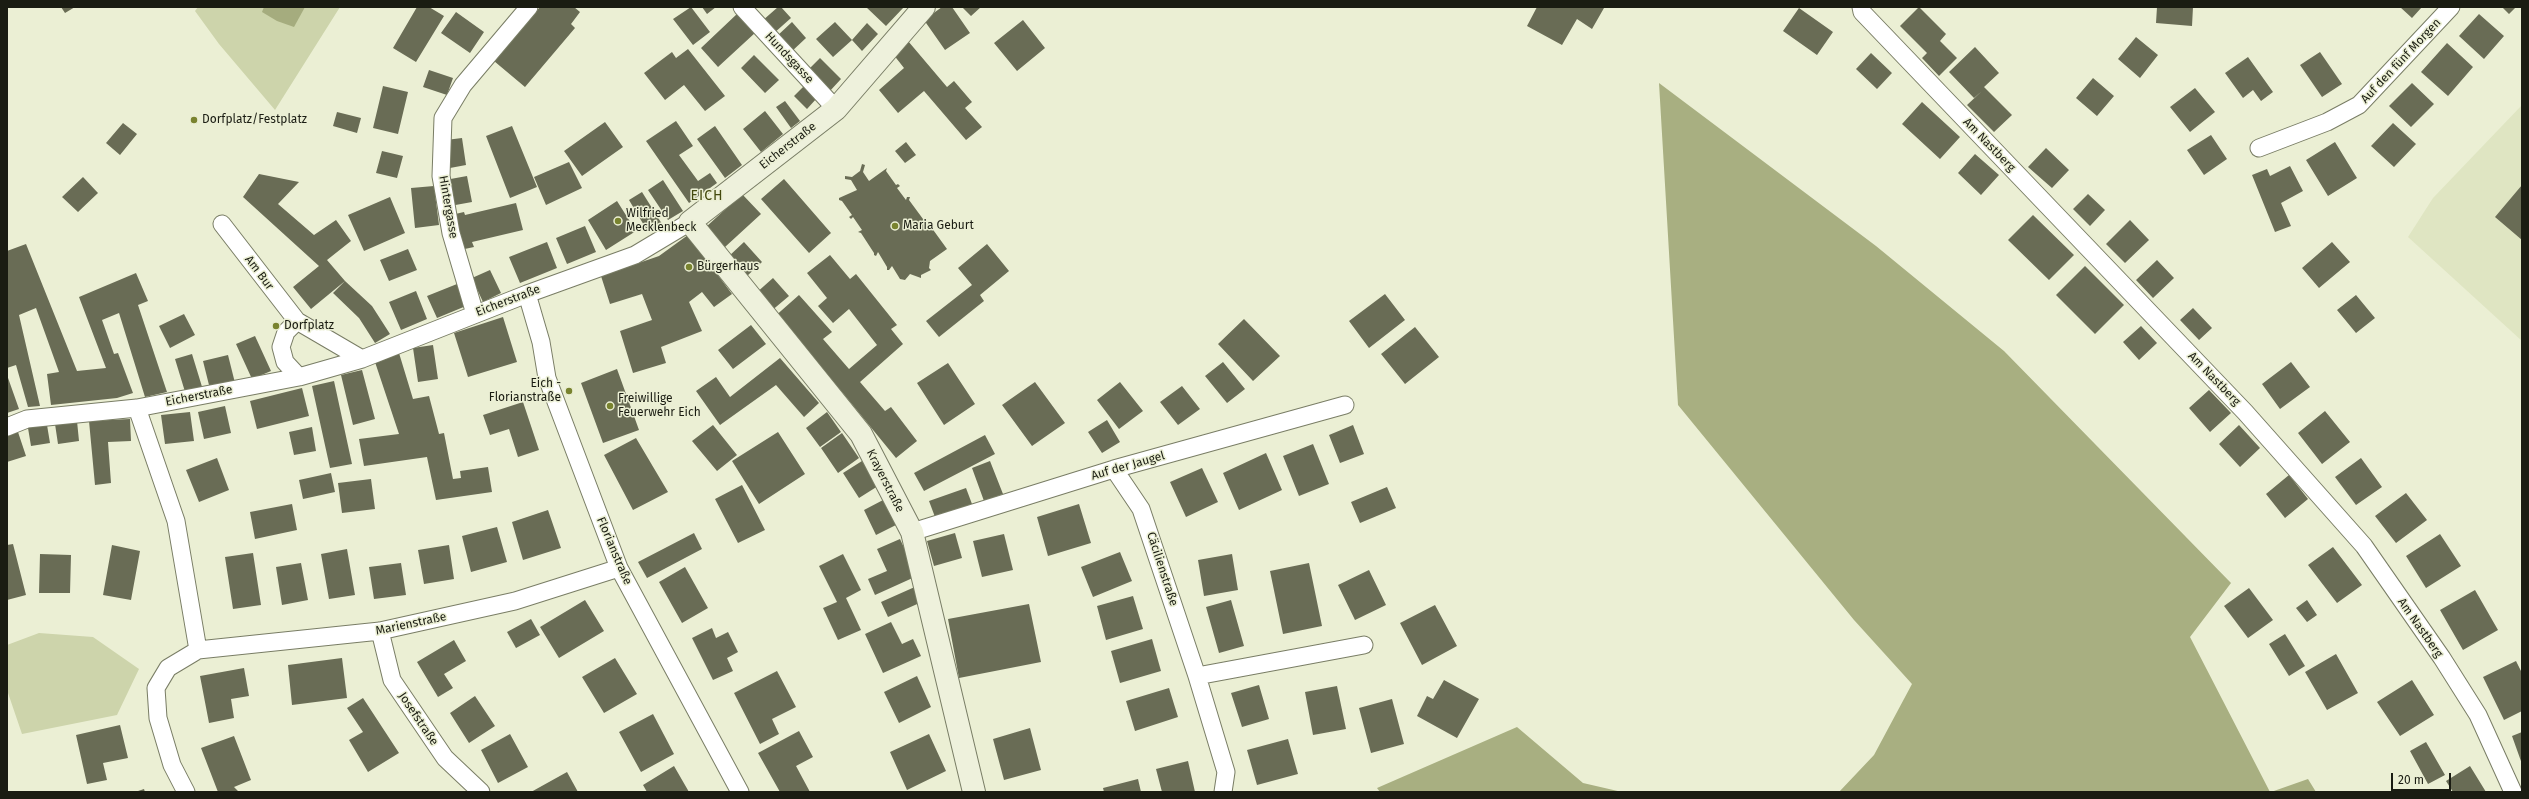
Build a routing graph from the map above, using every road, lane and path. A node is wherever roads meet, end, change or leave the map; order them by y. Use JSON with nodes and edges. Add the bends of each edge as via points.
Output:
{"nodes":[{"id":1,"x":529,"y":7,"type":"edge"},
{"id":2,"x":742,"y":7,"type":"edge"},
{"id":3,"x":924,"y":7,"type":"edge"},
{"id":4,"x":1861,"y":7,"type":"edge"},
{"id":5,"x":2451,"y":7,"type":"edge"},
{"id":6,"x":836,"y":109,"type":"junction"},
{"id":7,"x":2259,"y":148,"type":"dead end"},
{"id":8,"x":690,"y":222,"type":"junction"},
{"id":9,"x":222,"y":224,"type":"dead end"},
{"id":10,"x":527,"y":294,"type":"junction"},
{"id":11,"x":475,"y":314,"type":"junction"},
{"id":12,"x":296,"y":321,"type":"junction"},
{"id":13,"x":362,"y":359,"type":"junction"},
{"id":14,"x":299,"y":377,"type":"junction"},
{"id":15,"x":1345,"y":405,"type":"dead end"},
{"id":16,"x":137,"y":408,"type":"junction"},
{"id":17,"x":7,"y":427,"type":"edge"},
{"id":18,"x":1114,"y":469,"type":"junction"},
{"id":19,"x":912,"y":532,"type":"junction"},
{"id":20,"x":619,"y":568,"type":"junction"},
{"id":21,"x":380,"y":631,"type":"junction"},
{"id":22,"x":1364,"y":645,"type":"dead end"},
{"id":23,"x":198,"y":650,"type":"junction"},
{"id":24,"x":1197,"y":676,"type":"junction"},
{"id":25,"x":186,"y":792,"type":"edge"},
{"id":26,"x":481,"y":792,"type":"edge"},
{"id":27,"x":740,"y":792,"type":"edge"},
{"id":28,"x":974,"y":792,"type":"edge"},
{"id":29,"x":1223,"y":792,"type":"edge"},
{"id":30,"x":2513,"y":792,"type":"edge"}],
"edges":[{"from":1,"to":11,"type":"street","name":"Hintergasse","via":[[463,85],[443,118],[440,176],[451,233]]},
{"from":2,"to":6,"type":"street","name":"Hundsgasse"},
{"from":3,"to":6,"type":"street","name":"Eicherstraße"},
{"from":4,"to":30,"type":"street","name":"Am Nastberg","via":[[1862,12],[2245,412],[2364,546],[2442,658],[2478,715]]},
{"from":5,"to":7,"type":"street","name":"Auf den fünf Morgen","via":[[2359,105],[2327,122]]},
{"from":6,"to":8,"type":"street","name":"Eicherstraße"},
{"from":8,"to":10,"type":"street","name":"Eicherstraße","via":[[635,255]]},
{"from":8,"to":19,"type":"street","name":"Krayerstraße","via":[[861,434]]},
{"from":9,"to":12,"type":"street","name":"Am Bur"},
{"from":10,"to":11,"type":"street","name":"Eicherstraße"},
{"from":10,"to":20,"type":"street","name":"Florianstraße","via":[[541,342],[547,378]]},
{"from":11,"to":13,"type":"street","name":"Eicherstraße"},
{"from":12,"to":13,"type":"street","name":"Am Bur"},
{"from":12,"to":14,"type":"street","via":[[286,332],[281,347],[285,362]]},
{"from":13,"to":14,"type":"street","name":"Eicherstraße"},
{"from":14,"to":16,"type":"street","name":"Eicherstraße"},
{"from":15,"to":18,"type":"street","name":"Auf der Jaugel"},
{"from":16,"to":17,"type":"street","name":"Eicherstraße","via":[[27,419]]},
{"from":16,"to":23,"type":"street","via":[[176,521]]},
{"from":18,"to":19,"type":"street","name":"Auf der Jaugel"},
{"from":18,"to":24,"type":"street","name":"Cäcilienstraße","via":[[1142,509]]},
{"from":19,"to":28,"type":"street","name":"Krayerstraße"},
{"from":20,"to":21,"type":"street","name":"Marienstraße","via":[[515,601]]},
{"from":20,"to":27,"type":"street","name":"Florianstraße"},
{"from":21,"to":23,"type":"street","name":"Marienstraße"},
{"from":21,"to":26,"type":"street","name":"Josefstraße","via":[[392,680],[445,758]]},
{"from":22,"to":24,"type":"street"},
{"from":23,"to":25,"type":"street","name":"Marienstraße","via":[[168,668],[156,688],[158,718],[172,765]]},
{"from":24,"to":29,"type":"street","name":"Cäcilienstraße","via":[[1226,772]]}]}
